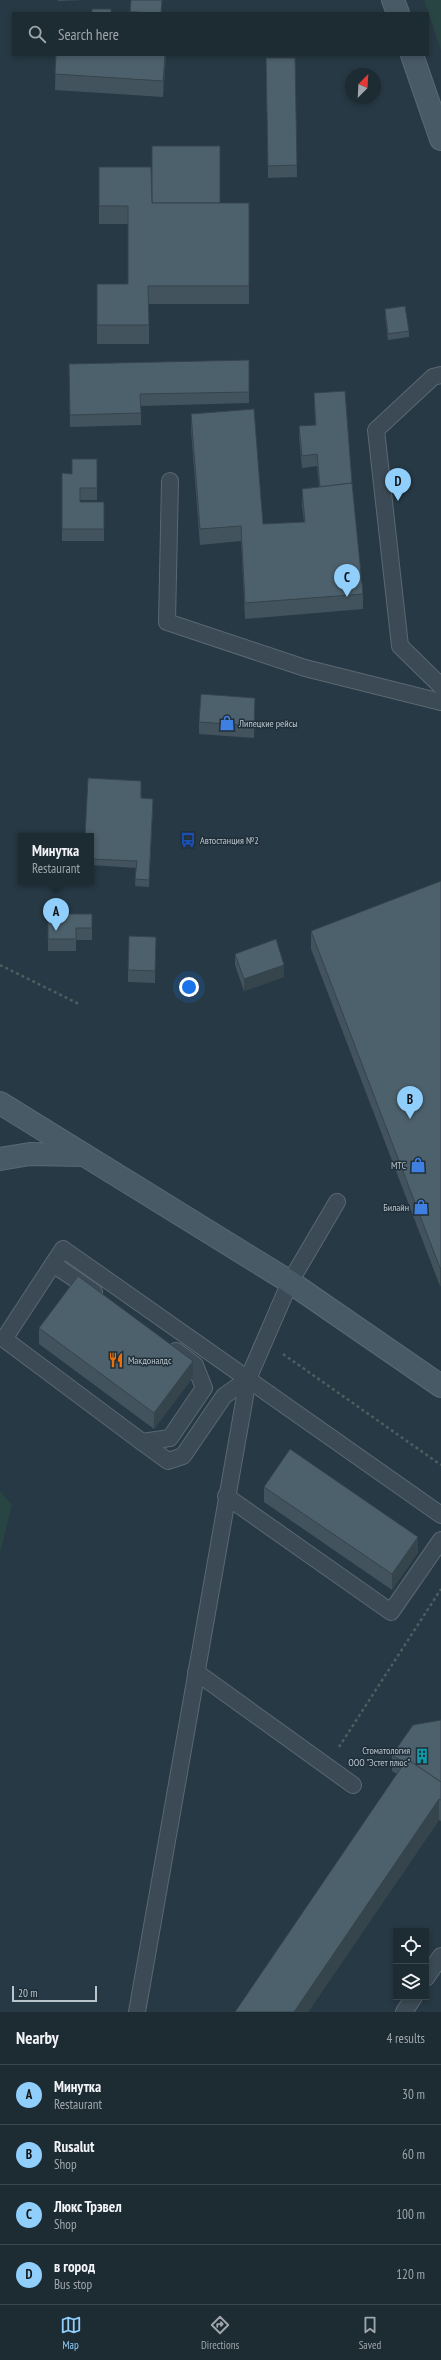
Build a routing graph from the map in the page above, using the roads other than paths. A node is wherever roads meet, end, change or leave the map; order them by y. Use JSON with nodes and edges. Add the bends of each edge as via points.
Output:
{"nodes":[{"id":1,"x":393,"y":0,"type":"edge"},
{"id":2,"x":398,"y":12,"type":"edge"},
{"id":3,"x":412,"y":56,"type":"edge"},
{"id":4,"x":441,"y":139,"type":"edge"},
{"id":5,"x":441,"y":375,"type":"edge"},
{"id":6,"x":170,"y":481,"type":"dead end"},
{"id":7,"x":441,"y":686,"type":"edge"},
{"id":8,"x":441,"y":702,"type":"edge"},
{"id":9,"x":0,"y":1103,"type":"edge"},
{"id":10,"x":84,"y":1155,"type":"junction"},
{"id":11,"x":0,"y":1159,"type":"edge"},
{"id":12,"x":337,"y":1202,"type":"dead end"},
{"id":13,"x":53,"y":1264,"type":"junction"},
{"id":14,"x":290,"y":1282,"type":"junction"},
{"id":15,"x":104,"y":1300,"type":"edge"},
{"id":16,"x":162,"y":1342,"type":"edge"},
{"id":17,"x":248,"y":1379,"type":"junction"},
{"id":18,"x":441,"y":1386,"type":"edge"},
{"id":19,"x":142,"y":1442,"type":"junction"},
{"id":20,"x":226,"y":1496,"type":"junction"},
{"id":21,"x":441,"y":1515,"type":"edge"},
{"id":22,"x":441,"y":1540,"type":"edge"},
{"id":23,"x":196,"y":1672,"type":"junction"},
{"id":24,"x":353,"y":1785,"type":"dead end"},
{"id":25,"x":441,"y":1956,"type":"edge"},
{"id":26,"x":429,"y":1974,"type":"edge"},
{"id":27,"x":412,"y":2000,"type":"edge"},
{"id":28,"x":137,"y":2012,"type":"edge"},
{"id":29,"x":404,"y":2012,"type":"edge"}],
"edges":[{"from":1,"to":2,"type":"main road"},
{"from":3,"to":4,"type":"main road"},
{"from":5,"to":7,"type":"lane","via":[[433,377],[376,430],[400,646]]},
{"from":6,"to":8,"type":"lane","via":[[167,622],[305,668]]},
{"from":9,"to":10,"type":"main road"},
{"from":10,"to":11,"type":"main road","via":[[30,1154]]},
{"from":10,"to":14,"type":"main road"},
{"from":12,"to":14,"type":"lane"},
{"from":13,"to":15,"type":"lane"},
{"from":13,"to":17,"type":"lane","via":[[63,1249]]},
{"from":13,"to":19,"type":"lane","via":[[4,1339]]},
{"from":14,"to":17,"type":"lane"},
{"from":14,"to":18,"type":"main road"},
{"from":16,"to":19,"type":"lane","via":[[195,1365],[204,1388],[170,1438]]},
{"from":17,"to":19,"type":"lane","via":[[224,1396],[183,1456],[168,1461]]},
{"from":17,"to":20,"type":"lane"},
{"from":17,"to":21,"type":"lane"},
{"from":20,"to":22,"type":"lane","via":[[391,1612]]},
{"from":20,"to":23,"type":"lane"},
{"from":23,"to":24,"type":"lane"},
{"from":23,"to":28,"type":"lane"},
{"from":25,"to":26,"type":"lane"},
{"from":27,"to":29,"type":"lane"}]}
